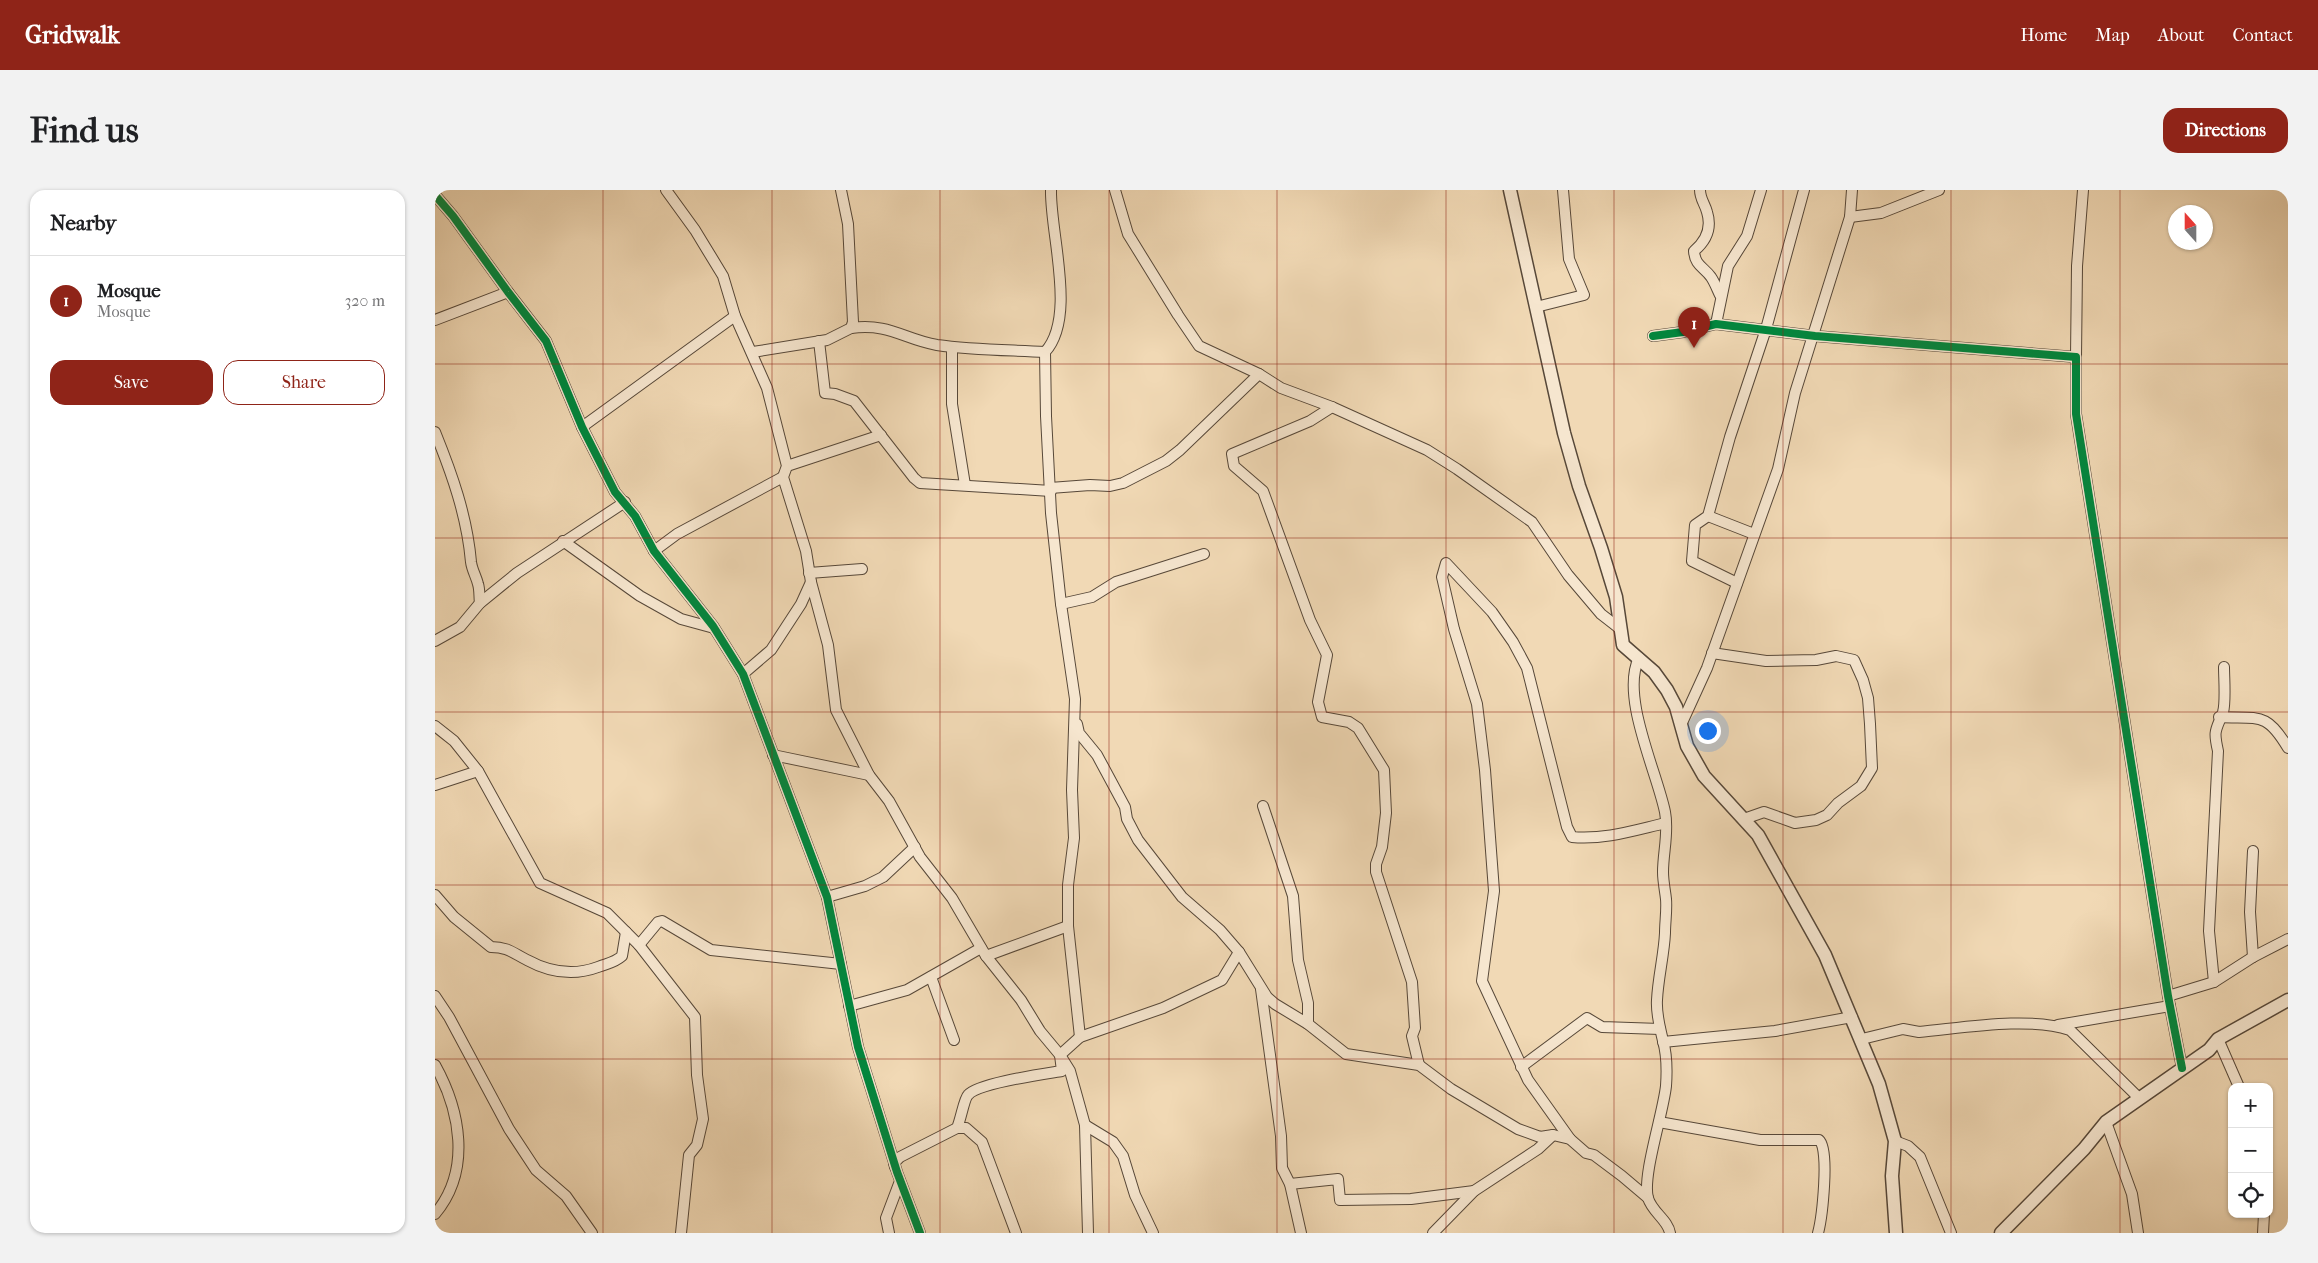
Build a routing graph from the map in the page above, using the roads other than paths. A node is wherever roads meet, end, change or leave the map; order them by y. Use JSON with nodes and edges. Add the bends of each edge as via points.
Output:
{"nodes":[{"id":1,"x":666,"y":190,"type":"edge"},
{"id":2,"x":841,"y":190,"type":"edge"},
{"id":3,"x":1051,"y":190,"type":"edge"},
{"id":4,"x":1115,"y":190,"type":"edge"},
{"id":5,"x":1510,"y":190,"type":"edge"},
{"id":6,"x":1563,"y":190,"type":"edge"},
{"id":7,"x":1700,"y":190,"type":"edge"},
{"id":8,"x":1761,"y":190,"type":"edge"},
{"id":9,"x":1804,"y":190,"type":"edge"},
{"id":10,"x":1852,"y":190,"type":"edge"},
{"id":11,"x":1939,"y":190,"type":"edge"},
{"id":12,"x":2083,"y":190,"type":"edge"},
{"id":13,"x":435,"y":195,"type":"edge"},
{"id":14,"x":1850,"y":217,"type":"junction"},
{"id":15,"x":508,"y":292,"type":"junction"},
{"id":16,"x":1720,"y":296,"type":"junction"},
{"id":17,"x":1536,"y":307,"type":"junction"},
{"id":18,"x":735,"y":316,"type":"junction"},
{"id":19,"x":435,"y":320,"type":"edge"},
{"id":20,"x":1716,"y":324,"type":"junction"},
{"id":21,"x":851,"y":328,"type":"junction"},
{"id":22,"x":1766,"y":329,"type":"junction"},
{"id":23,"x":1653,"y":336,"type":"dead end"},
{"id":24,"x":1815,"y":336,"type":"junction"},
{"id":25,"x":819,"y":341,"type":"junction"},
{"id":26,"x":952,"y":347,"type":"junction"},
{"id":27,"x":753,"y":352,"type":"junction"},
{"id":28,"x":1045,"y":352,"type":"junction"},
{"id":29,"x":2076,"y":357,"type":"junction"},
{"id":30,"x":1259,"y":374,"type":"junction"},
{"id":31,"x":1332,"y":407,"type":"junction"},
{"id":32,"x":582,"y":427,"type":"junction"},
{"id":33,"x":435,"y":432,"type":"edge"},
{"id":34,"x":881,"y":435,"type":"junction"},
{"id":35,"x":787,"y":466,"type":"junction"},
{"id":36,"x":783,"y":477,"type":"junction"},
{"id":37,"x":965,"y":485,"type":"junction"},
{"id":38,"x":1050,"y":489,"type":"junction"},
{"id":39,"x":625,"y":502,"type":"junction"},
{"id":40,"x":1708,"y":516,"type":"junction"},
{"id":41,"x":1754,"y":534,"type":"junction"},
{"id":42,"x":563,"y":541,"type":"junction"},
{"id":43,"x":654,"y":551,"type":"junction"},
{"id":44,"x":1204,"y":554,"type":"dead end"},
{"id":45,"x":862,"y":569,"type":"dead end"},
{"id":46,"x":810,"y":578,"type":"junction"},
{"id":47,"x":1737,"y":583,"type":"junction"},
{"id":48,"x":480,"y":603,"type":"junction"},
{"id":49,"x":1061,"y":604,"type":"junction"},
{"id":50,"x":714,"y":628,"type":"junction"},
{"id":51,"x":1619,"y":628,"type":"junction"},
{"id":52,"x":435,"y":641,"type":"edge"},
{"id":53,"x":1712,"y":653,"type":"junction"},
{"id":54,"x":1639,"y":658,"type":"junction"},
{"id":55,"x":2224,"y":667,"type":"dead end"},
{"id":56,"x":743,"y":674,"type":"junction"},
{"id":57,"x":2219,"y":717,"type":"junction"},
{"id":58,"x":1075,"y":719,"type":"junction"},
{"id":59,"x":1681,"y":725,"type":"junction"},
{"id":60,"x":435,"y":726,"type":"edge"},
{"id":61,"x":2288,"y":748,"type":"edge"},
{"id":62,"x":773,"y":755,"type":"junction"},
{"id":63,"x":478,"y":771,"type":"junction"},
{"id":64,"x":869,"y":775,"type":"junction"},
{"id":65,"x":435,"y":786,"type":"edge"},
{"id":66,"x":1263,"y":806,"type":"dead end"},
{"id":67,"x":1744,"y":819,"type":"junction"},
{"id":68,"x":1666,"y":822,"type":"junction"},
{"id":69,"x":915,"y":847,"type":"junction"},
{"id":70,"x":2253,"y":851,"type":"dead end"},
{"id":71,"x":435,"y":895,"type":"edge"},
{"id":72,"x":827,"y":897,"type":"junction"},
{"id":73,"x":1068,"y":926,"type":"junction"},
{"id":74,"x":626,"y":932,"type":"junction"},
{"id":75,"x":2288,"y":939,"type":"edge"},
{"id":76,"x":639,"y":945,"type":"junction"},
{"id":77,"x":983,"y":952,"type":"junction"},
{"id":78,"x":1239,"y":952,"type":"junction"},
{"id":79,"x":2253,"y":956,"type":"junction"},
{"id":80,"x":841,"y":964,"type":"junction"},
{"id":81,"x":931,"y":977,"type":"junction"},
{"id":82,"x":2215,"y":982,"type":"junction"},
{"id":83,"x":1260,"y":985,"type":"junction"},
{"id":84,"x":435,"y":996,"type":"edge"},
{"id":85,"x":2288,"y":1000,"type":"edge"},
{"id":86,"x":2169,"y":1001,"type":"junction"},
{"id":87,"x":849,"y":1006,"type":"junction"},
{"id":88,"x":1852,"y":1016,"type":"junction"},
{"id":89,"x":1308,"y":1024,"type":"junction"},
{"id":90,"x":2056,"y":1025,"type":"junction"},
{"id":91,"x":1659,"y":1029,"type":"junction"},
{"id":92,"x":1080,"y":1037,"type":"junction"},
{"id":93,"x":1862,"y":1039,"type":"junction"},
{"id":94,"x":2218,"y":1039,"type":"junction"},
{"id":95,"x":954,"y":1040,"type":"dead end"},
{"id":96,"x":1663,"y":1042,"type":"junction"},
{"id":97,"x":1060,"y":1055,"type":"junction"},
{"id":98,"x":435,"y":1064,"type":"edge"},
{"id":99,"x":1419,"y":1065,"type":"junction"},
{"id":100,"x":1521,"y":1067,"type":"junction"},
{"id":101,"x":2183,"y":1068,"type":"junction"},
{"id":102,"x":2237,"y":1083,"type":"edge"},
{"id":103,"x":2139,"y":1098,"type":"junction"},
{"id":104,"x":1659,"y":1122,"type":"junction"},
{"id":105,"x":2106,"y":1122,"type":"junction"},
{"id":106,"x":1085,"y":1125,"type":"junction"},
{"id":107,"x":957,"y":1128,"type":"junction"},
{"id":108,"x":1553,"y":1135,"type":"junction"},
{"id":109,"x":1570,"y":1139,"type":"junction"},
{"id":110,"x":1895,"y":1141,"type":"junction"},
{"id":111,"x":898,"y":1176,"type":"junction"},
{"id":112,"x":1290,"y":1184,"type":"junction"},
{"id":113,"x":1474,"y":1191,"type":"junction"},
{"id":114,"x":1648,"y":1198,"type":"junction"},
{"id":115,"x":435,"y":1214,"type":"edge"},
{"id":116,"x":2264,"y":1218,"type":"edge"},
{"id":117,"x":592,"y":1233,"type":"edge"},
{"id":118,"x":681,"y":1233,"type":"edge"},
{"id":119,"x":889,"y":1233,"type":"edge"},
{"id":120,"x":920,"y":1233,"type":"edge"},
{"id":121,"x":1016,"y":1233,"type":"edge"},
{"id":122,"x":1088,"y":1233,"type":"edge"},
{"id":123,"x":1153,"y":1233,"type":"edge"},
{"id":124,"x":1301,"y":1233,"type":"edge"},
{"id":125,"x":1433,"y":1233,"type":"edge"},
{"id":126,"x":1670,"y":1233,"type":"edge"},
{"id":127,"x":1818,"y":1233,"type":"edge"},
{"id":128,"x":1896,"y":1233,"type":"edge"},
{"id":129,"x":1951,"y":1233,"type":"edge"},
{"id":130,"x":2001,"y":1233,"type":"edge"},
{"id":131,"x":2138,"y":1233,"type":"edge"},
{"id":132,"x":2263,"y":1233,"type":"edge"}],
"edges":[{"from":1,"to":18,"type":"street","via":[[723,276]]},
{"from":2,"to":21,"type":"street","via":[[847,224]]},
{"from":3,"to":28,"type":"street","via":[[1061,292],[1055,333]]},
{"from":4,"to":30,"type":"street","via":[[1128,234],[1199,346]]},
{"from":5,"to":17,"type":"street"},
{"from":6,"to":17,"type":"street","via":[[1569,259],[1584,295]]},
{"from":7,"to":16,"type":"street","via":[[1708,213],[1709,231],[1703,244],[1694,251],[1695,258],[1710,275]]},
{"from":8,"to":16,"type":"street","via":[[1747,236],[1728,266]]},
{"from":9,"to":22,"type":"street"},
{"from":10,"to":14,"type":"street"},
{"from":11,"to":14,"type":"street","via":[[1881,213]]},
{"from":12,"to":29,"type":"street","via":[[2077,266]]},
{"from":13,"to":15,"type":"street"},
{"from":14,"to":24,"type":"street"},
{"from":15,"to":19,"type":"street"},
{"from":15,"to":32,"type":"street","via":[[546,340]]},
{"from":16,"to":20,"type":"street"},
{"from":17,"to":51,"type":"street","via":[[1564,433],[1616,597]]},
{"from":18,"to":27,"type":"street"},
{"from":18,"to":32,"type":"street"},
{"from":20,"to":22,"type":"street"},
{"from":20,"to":23,"type":"street"},
{"from":21,"to":25,"type":"street"},
{"from":21,"to":26,"type":"street","via":[[883,328],[919,341]]},
{"from":22,"to":24,"type":"street"},
{"from":22,"to":40,"type":"street"},
{"from":24,"to":29,"type":"street"},
{"from":24,"to":41,"type":"street","via":[[1795,394],[1778,470]]},
{"from":25,"to":27,"type":"street"},
{"from":25,"to":34,"type":"street","via":[[825,394],[854,401]]},
{"from":26,"to":28,"type":"street"},
{"from":26,"to":37,"type":"street","via":[[952,404]]},
{"from":27,"to":35,"type":"street","via":[[767,388]]},
{"from":28,"to":38,"type":"street"},
{"from":29,"to":86,"type":"street","via":[[2076,414]]},
{"from":30,"to":31,"type":"street","via":[[1281,388]]},
{"from":30,"to":38,"type":"street","via":[[1165,461],[1111,486]]},
{"from":31,"to":51,"type":"street","via":[[1427,450],[1532,522],[1590,601]]},
{"from":31,"to":99,"type":"street","via":[[1309,421],[1232,454],[1233,466],[1263,491],[1310,620],[1327,655],[1319,702],[1322,717],[1349,722],[1358,728],[1384,770],[1386,813],[1383,847],[1376,872],[1412,982],[1415,1028],[1412,1036]]},
{"from":32,"to":39,"type":"street","via":[[615,492]]},
{"from":33,"to":48,"type":"street","via":[[465,520]]},
{"from":34,"to":35,"type":"street"},
{"from":34,"to":37,"type":"street","via":[[920,484]]},
{"from":35,"to":36,"type":"street"},
{"from":36,"to":43,"type":"street","via":[[677,534]]},
{"from":36,"to":46,"type":"street","via":[[806,551]]},
{"from":37,"to":38,"type":"street"},
{"from":38,"to":49,"type":"street"},
{"from":39,"to":42,"type":"street"},
{"from":39,"to":43,"type":"street"},
{"from":40,"to":41,"type":"street"},
{"from":40,"to":47,"type":"street","via":[[1695,525],[1690,558]]},
{"from":41,"to":47,"type":"street"},
{"from":42,"to":48,"type":"street"},
{"from":42,"to":50,"type":"street","via":[[639,596],[681,619]]},
{"from":43,"to":50,"type":"street"},
{"from":44,"to":49,"type":"street","via":[[1116,582],[1092,597]]},
{"from":45,"to":46,"type":"street"},
{"from":46,"to":56,"type":"street","via":[[801,604],[771,650]]},
{"from":46,"to":64,"type":"street","via":[[828,645],[836,710]]},
{"from":47,"to":53,"type":"street"},
{"from":48,"to":52,"type":"street","via":[[460,627]]},
{"from":49,"to":58,"type":"street","via":[[1071,665]]},
{"from":50,"to":56,"type":"street"},
{"from":51,"to":54,"type":"street","via":[[1623,645]]},
{"from":53,"to":59,"type":"street"},
{"from":53,"to":67,"type":"street","via":[[1766,661],[1816,660],[1836,656],[1854,660],[1868,698],[1872,768],[1861,786],[1838,802],[1827,815],[1816,820],[1795,823],[1764,812]]},
{"from":54,"to":59,"type":"street","via":[[1667,690]]},
{"from":54,"to":68,"type":"street","via":[[1633,681],[1646,753]]},
{"from":55,"to":57,"type":"street","via":[[2223,712]]},
{"from":56,"to":62,"type":"street"},
{"from":57,"to":61,"type":"street","via":[[2265,720],[2276,728]]},
{"from":57,"to":82,"type":"street","via":[[2215,733],[2218,750],[2209,931]]},
{"from":58,"to":73,"type":"street","via":[[1074,838],[1068,885]]},
{"from":58,"to":78,"type":"street","via":[[1079,733],[1097,755],[1125,807],[1127,819],[1138,840],[1182,897],[1220,930]]},
{"from":59,"to":67,"type":"street","via":[[1687,746],[1704,776]]},
{"from":60,"to":63,"type":"street","via":[[454,741]]},
{"from":62,"to":64,"type":"street"},
{"from":62,"to":72,"type":"street"},
{"from":63,"to":65,"type":"street"},
{"from":63,"to":74,"type":"street","via":[[540,883],[607,913]]},
{"from":64,"to":69,"type":"street","via":[[889,801]]},
{"from":66,"to":89,"type":"street","via":[[1293,896]]},
{"from":67,"to":88,"type":"street","via":[[1758,835],[1791,891],[1825,954]]},
{"from":68,"to":91,"type":"street","via":[[1663,875],[1665,935],[1657,1002]]},
{"from":68,"to":100,"type":"street","via":[[1613,836],[1572,837],[1527,668],[1492,612],[1446,564],[1442,577],[1453,629],[1477,704],[1485,770],[1494,891],[1482,981]]},
{"from":69,"to":72,"type":"street","via":[[883,877]]},
{"from":69,"to":77,"type":"street","via":[[952,898]]},
{"from":70,"to":79,"type":"street","via":[[2250,912]]},
{"from":71,"to":74,"type":"street","via":[[454,917],[491,947],[504,947],[552,970],[574,973],[615,963],[622,956]]},
{"from":72,"to":80,"type":"street"},
{"from":73,"to":77,"type":"street"},
{"from":73,"to":92,"type":"street"},
{"from":74,"to":76,"type":"street"},
{"from":75,"to":79,"type":"street"},
{"from":76,"to":80,"type":"street","via":[[662,921],[711,950]]},
{"from":76,"to":118,"type":"street","via":[[697,1022],[697,1075],[703,1119],[697,1145],[689,1155]]},
{"from":77,"to":81,"type":"street"},
{"from":77,"to":97,"type":"street"},
{"from":78,"to":83,"type":"street"},
{"from":78,"to":92,"type":"street","via":[[1222,980],[1134,1020]]},
{"from":79,"to":82,"type":"street"},
{"from":80,"to":87,"type":"street"},
{"from":81,"to":87,"type":"street","via":[[907,990]]},
{"from":81,"to":95,"type":"street"},
{"from":82,"to":86,"type":"street"},
{"from":83,"to":89,"type":"street","via":[[1275,1004]]},
{"from":83,"to":112,"type":"street","via":[[1281,1136],[1282,1168]]},
{"from":84,"to":117,"type":"street","via":[[509,1130],[536,1170],[567,1196]]},
{"from":85,"to":94,"type":"street"},
{"from":86,"to":90,"type":"street"},
{"from":86,"to":101,"type":"street"},
{"from":87,"to":111,"type":"street","via":[[858,1047]]},
{"from":88,"to":93,"type":"street"},
{"from":88,"to":96,"type":"street","via":[[1775,1031]]},
{"from":89,"to":99,"type":"street","via":[[1346,1054]]},
{"from":90,"to":93,"type":"street","via":[[2029,1023],[1919,1032],[1903,1028]]},
{"from":90,"to":103,"type":"street","via":[[2070,1030]]},
{"from":91,"to":96,"type":"street"},
{"from":91,"to":100,"type":"street","via":[[1602,1027],[1587,1018]]},
{"from":92,"to":97,"type":"street"},
{"from":93,"to":110,"type":"street"},
{"from":94,"to":101,"type":"street","via":[[2209,1050]]},
{"from":94,"to":102,"type":"street"},
{"from":96,"to":104,"type":"street","via":[[1666,1087]]},
{"from":97,"to":106,"type":"street","via":[[1070,1071]]},
{"from":97,"to":107,"type":"street","via":[[1062,1071],[972,1091],[966,1097]]},
{"from":98,"to":115,"type":"street","via":[[449,1091],[459,1130],[459,1151],[450,1192]]},
{"from":99,"to":108,"type":"street","via":[[1451,1089],[1518,1129],[1539,1137]]},
{"from":100,"to":109,"type":"street"},
{"from":101,"to":103,"type":"street"},
{"from":103,"to":105,"type":"street"},
{"from":104,"to":114,"type":"street"},
{"from":104,"to":127,"type":"street","via":[[1760,1140],[1819,1140],[1824,1149]]},
{"from":105,"to":130,"type":"street","via":[[2084,1149]]},
{"from":105,"to":131,"type":"street","via":[[2132,1194]]},
{"from":106,"to":122,"type":"street"},
{"from":106,"to":123,"type":"street","via":[[1113,1142],[1123,1156],[1135,1195]]},
{"from":107,"to":111,"type":"street","via":[[900,1157],[894,1163]]},
{"from":107,"to":121,"type":"street","via":[[966,1128],[982,1142]]},
{"from":108,"to":109,"type":"street"},
{"from":108,"to":113,"type":"street","via":[[1538,1149]]},
{"from":109,"to":114,"type":"street"},
{"from":110,"to":128,"type":"street","via":[[1892,1176]]},
{"from":110,"to":129,"type":"street","via":[[1908,1146],[1920,1157]]},
{"from":111,"to":119,"type":"street","via":[[886,1218]]},
{"from":111,"to":120,"type":"street"},
{"from":112,"to":113,"type":"street","via":[[1338,1179],[1340,1200],[1411,1199]]},
{"from":112,"to":124,"type":"street"},
{"from":113,"to":125,"type":"street"},
{"from":114,"to":126,"type":"street"},
{"from":116,"to":132,"type":"street"}]}
